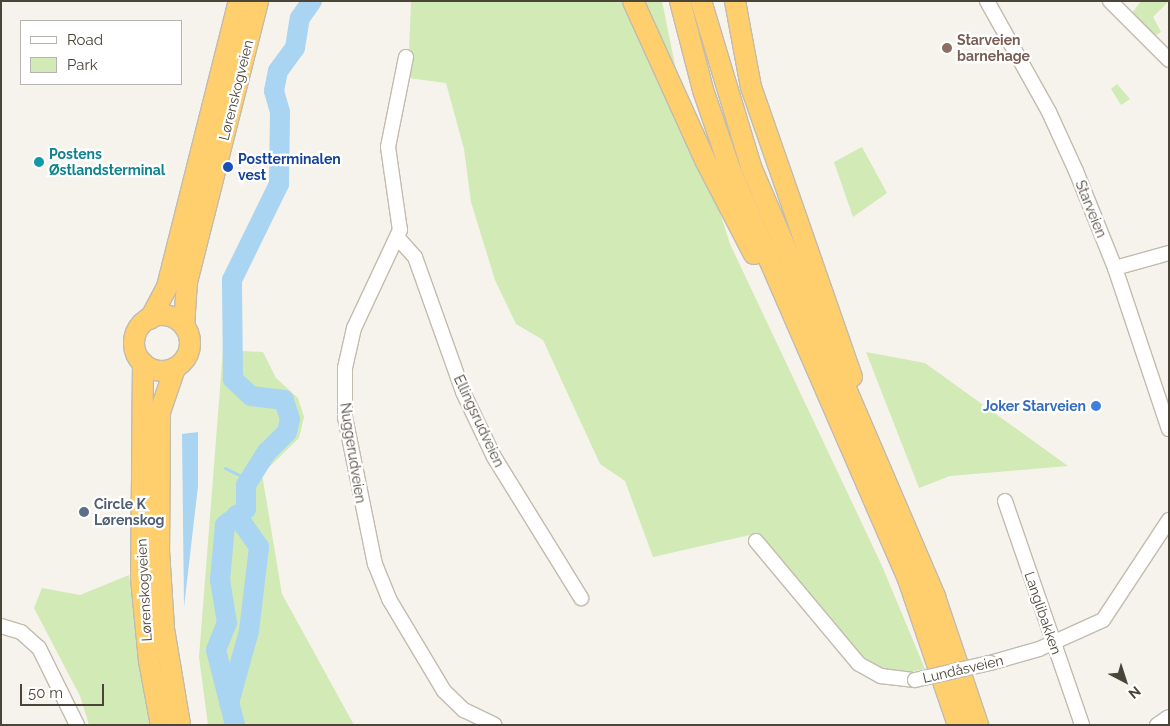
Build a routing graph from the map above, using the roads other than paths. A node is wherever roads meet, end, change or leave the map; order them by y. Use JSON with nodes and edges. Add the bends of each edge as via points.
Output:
{"nodes":[{"id":1,"x":239,"y":1,"type":"edge"},
{"id":2,"x":258,"y":1,"type":"edge"},
{"id":3,"x":633,"y":1,"type":"edge"},
{"id":4,"x":680,"y":1,"type":"edge"},
{"id":5,"x":701,"y":1,"type":"edge"},
{"id":6,"x":735,"y":1,"type":"edge"},
{"id":7,"x":987,"y":1,"type":"edge"},
{"id":8,"x":1110,"y":1,"type":"edge"},
{"id":9,"x":406,"y":57,"type":"dead end"},
{"id":10,"x":1169,"y":60,"type":"edge"},
{"id":11,"x":397,"y":237,"type":"junction"},
{"id":12,"x":1169,"y":254,"type":"edge"},
{"id":13,"x":1115,"y":268,"type":"junction"},
{"id":14,"x":150,"y":318,"type":"junction"},
{"id":15,"x":184,"y":326,"type":"junction"},
{"id":16,"x":806,"y":347,"type":"junction"},
{"id":17,"x":143,"y":363,"type":"junction"},
{"id":18,"x":175,"y":368,"type":"junction"},
{"id":19,"x":1169,"y":429,"type":"edge"},
{"id":20,"x":872,"y":448,"type":"junction"},
{"id":21,"x":1005,"y":501,"type":"dead end"},
{"id":22,"x":1169,"y":520,"type":"edge"},
{"id":23,"x":756,"y":541,"type":"dead end"},
{"id":24,"x":581,"y":598,"type":"dead end"},
{"id":25,"x":1,"y":626,"type":"edge"},
{"id":26,"x":1054,"y":643,"type":"junction"},
{"id":27,"x":1169,"y":717,"type":"edge"},
{"id":28,"x":77,"y":725,"type":"edge"},
{"id":29,"x":161,"y":725,"type":"edge"},
{"id":30,"x":180,"y":725,"type":"edge"},
{"id":31,"x":495,"y":725,"type":"edge"},
{"id":32,"x":958,"y":725,"type":"edge"},
{"id":33,"x":978,"y":725,"type":"edge"},
{"id":34,"x":1082,"y":725,"type":"edge"},
{"id":35,"x":1157,"y":725,"type":"edge"}],
"edges":[{"from":1,"to":14,"type":"highway","name":"Lørenskogveien","via":[[167,287]]},
{"from":2,"to":15,"type":"highway","name":"Lørenskogveien","via":[[187,282]]},
{"from":3,"to":16,"type":"highway","via":[[737,227]]},
{"from":4,"to":16,"type":"highway","via":[[717,134]]},
{"from":5,"to":20,"type":"highway","via":[[751,167]]},
{"from":6,"to":20,"type":"highway","via":[[751,87],[823,288]]},
{"from":7,"to":13,"type":"street","name":"Starveien","via":[[1049,112]]},
{"from":8,"to":10,"type":"street"},
{"from":9,"to":11,"type":"street","name":"Nuggerudveien","via":[[388,147]]},
{"from":11,"to":24,"type":"street","name":"Ellingsrudveien","via":[[415,258],[463,392],[494,456]]},
{"from":11,"to":31,"type":"street","name":"Nuggerudveien","via":[[348,349],[344,395],[350,450],[375,564],[389,599],[444,691],[464,710]]},
{"from":12,"to":13,"type":"street"},
{"from":13,"to":19,"type":"street","name":"Starveien"},
{"from":14,"to":15,"type":"highway","via":[[172,317]]},
{"from":14,"to":17,"type":"highway","via":[[134,340]]},
{"from":15,"to":18,"type":"highway","via":[[190,345]]},
{"from":16,"to":32,"type":"highway","via":[[908,579]]},
{"from":17,"to":18,"type":"highway","via":[[155,370]]},
{"from":17,"to":29,"type":"highway","name":"Lørenskogveien","via":[[141,578],[149,661]]},
{"from":18,"to":30,"type":"highway","name":"Lørenskogveien","via":[[160,412],[159,551],[164,630]]},
{"from":20,"to":33,"type":"highway","via":[[945,622]]},
{"from":21,"to":26,"type":"street","name":"Langlibakken"},
{"from":22,"to":26,"type":"street","name":"Lundåsveien","via":[[1104,620]]},
{"from":23,"to":26,"type":"street","name":"Lundåsveien","bridge":true,"via":[[859,664],[881,676],[915,680],[990,663]]},
{"from":25,"to":28,"type":"street","via":[[21,632],[39,648]]},
{"from":26,"to":34,"type":"street","name":"Langlibakken"},
{"from":27,"to":35,"type":"street"}]}
